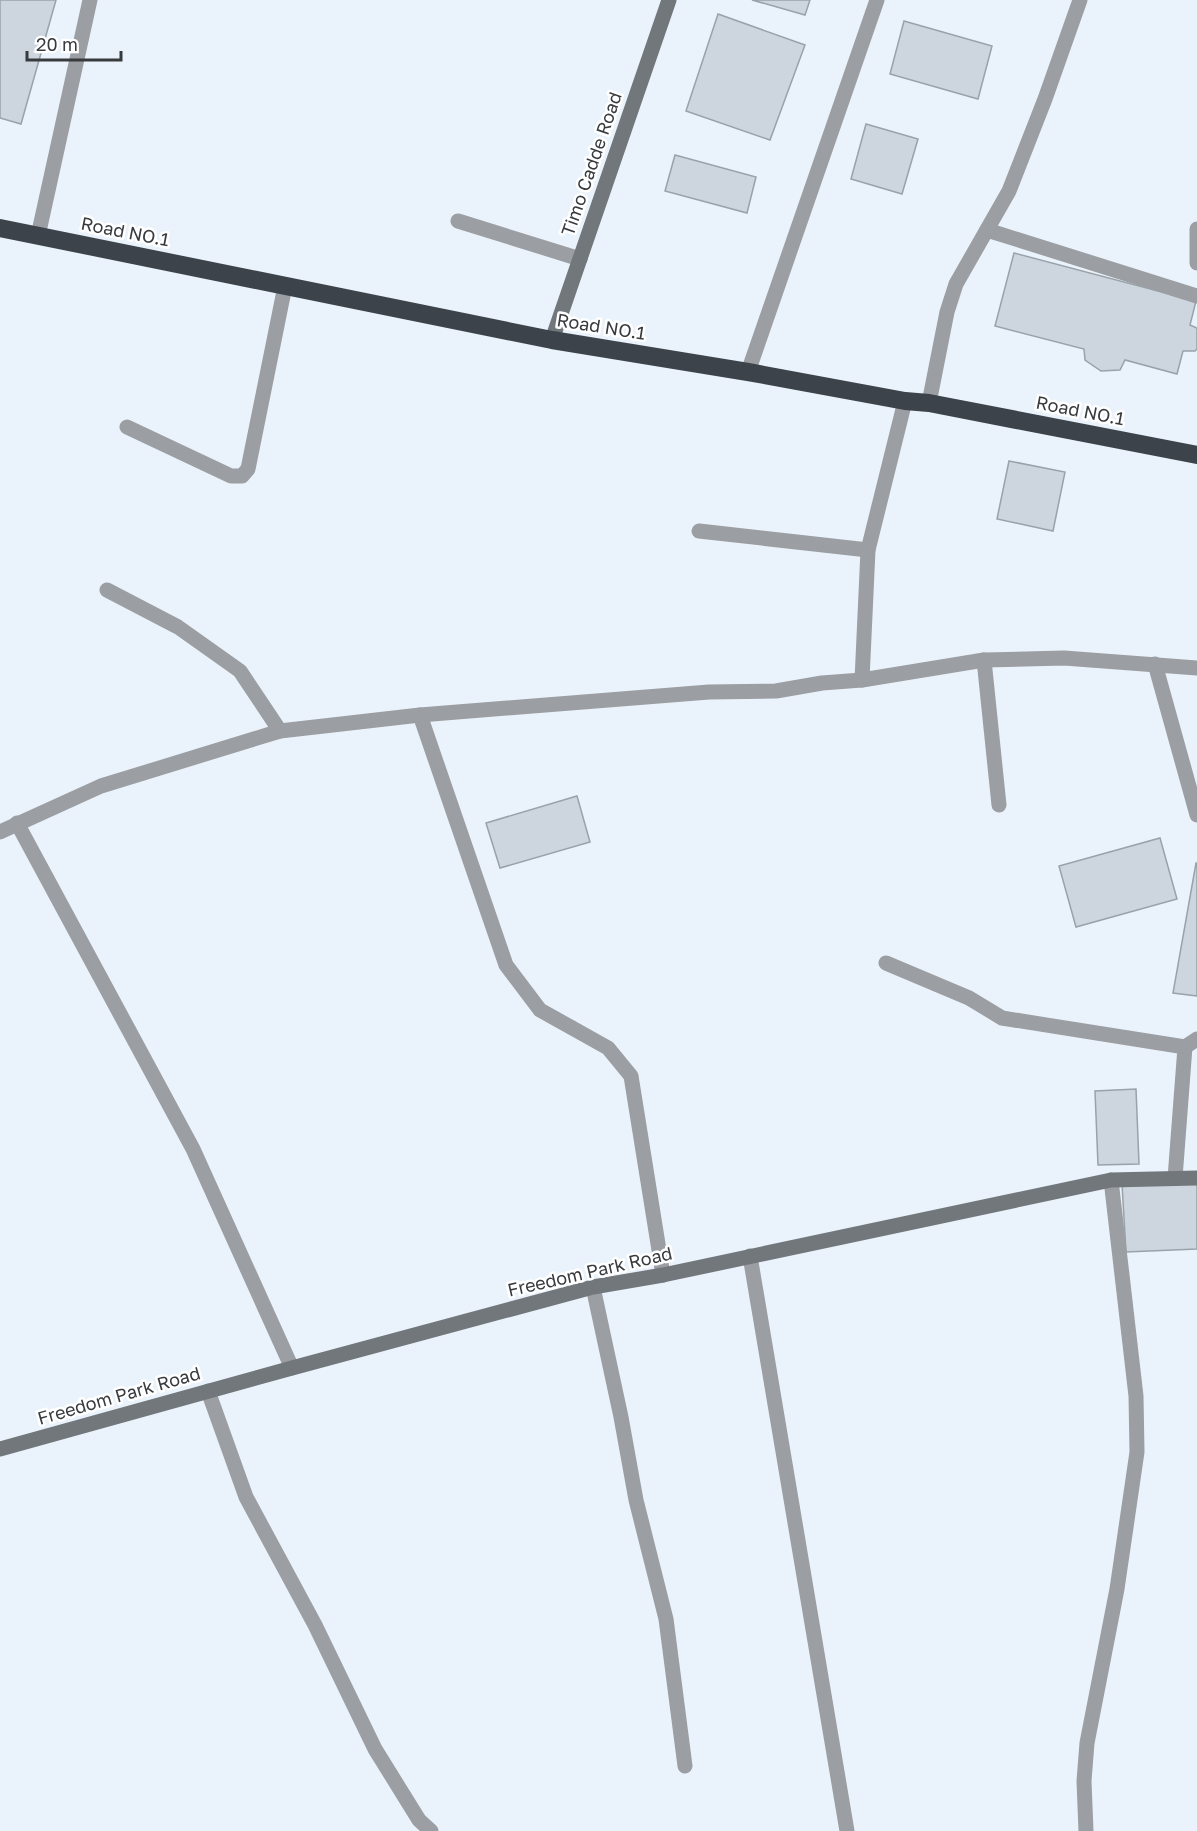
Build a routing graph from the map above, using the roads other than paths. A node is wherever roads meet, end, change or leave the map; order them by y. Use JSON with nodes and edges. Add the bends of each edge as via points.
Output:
{"nodes":[{"id":1,"x":90,"y":0,"type":"edge"},
{"id":2,"x":669,"y":0,"type":"edge"},
{"id":3,"x":877,"y":0,"type":"edge"},
{"id":4,"x":1080,"y":0,"type":"edge"},
{"id":5,"x":458,"y":221,"type":"dead end"},
{"id":6,"x":0,"y":228,"type":"edge"},
{"id":7,"x":1197,"y":229,"type":"edge"},
{"id":8,"x":987,"y":230,"type":"junction"},
{"id":9,"x":38,"y":236,"type":"junction"},
{"id":10,"x":580,"y":258,"type":"junction"},
{"id":11,"x":1197,"y":263,"type":"edge"},
{"id":12,"x":285,"y":286,"type":"junction"},
{"id":13,"x":1197,"y":296,"type":"edge"},
{"id":14,"x":552,"y":340,"type":"junction"},
{"id":15,"x":748,"y":372,"type":"junction"},
{"id":16,"x":905,"y":401,"type":"junction"},
{"id":17,"x":929,"y":404,"type":"junction"},
{"id":18,"x":127,"y":427,"type":"dead end"},
{"id":19,"x":1197,"y":455,"type":"edge"},
{"id":20,"x":699,"y":531,"type":"dead end"},
{"id":21,"x":868,"y":550,"type":"junction"},
{"id":22,"x":107,"y":590,"type":"dead end"},
{"id":23,"x":984,"y":660,"type":"junction"},
{"id":24,"x":1155,"y":664,"type":"junction"},
{"id":25,"x":1197,"y":668,"type":"edge"},
{"id":26,"x":862,"y":680,"type":"junction"},
{"id":27,"x":420,"y":715,"type":"junction"},
{"id":28,"x":280,"y":731,"type":"junction"},
{"id":29,"x":999,"y":805,"type":"dead end"},
{"id":30,"x":1197,"y":815,"type":"edge"},
{"id":31,"x":18,"y":823,"type":"junction"},
{"id":32,"x":0,"y":832,"type":"edge"},
{"id":33,"x":886,"y":963,"type":"dead end"},
{"id":34,"x":1191,"y":1043,"type":"edge"},
{"id":35,"x":1175,"y":1178,"type":"junction"},
{"id":36,"x":1197,"y":1178,"type":"edge"},
{"id":37,"x":1111,"y":1180,"type":"junction"},
{"id":38,"x":750,"y":1257,"type":"junction"},
{"id":39,"x":663,"y":1275,"type":"junction"},
{"id":40,"x":593,"y":1287,"type":"junction"},
{"id":41,"x":292,"y":1368,"type":"junction"},
{"id":42,"x":208,"y":1391,"type":"junction"},
{"id":43,"x":0,"y":1449,"type":"edge"},
{"id":44,"x":685,"y":1766,"type":"dead end"},
{"id":45,"x":431,"y":1831,"type":"edge"},
{"id":46,"x":847,"y":1831,"type":"edge"},
{"id":47,"x":1086,"y":1831,"type":"edge"}],
"edges":[{"from":1,"to":9,"type":"street"},
{"from":2,"to":10,"type":"street","name":"Timo Cadde Road"},
{"from":3,"to":15,"type":"street"},
{"from":4,"to":8,"type":"street","via":[[1009,191]]},
{"from":5,"to":10,"type":"street"},
{"from":6,"to":9,"type":"highway","name":"Road NO.1"},
{"from":7,"to":11,"type":"street"},
{"from":8,"to":13,"type":"street"},
{"from":8,"to":17,"type":"street","via":[[956,284]]},
{"from":9,"to":12,"type":"highway","name":"Road NO.1"},
{"from":10,"to":14,"type":"street","name":"Timo Cadde Road"},
{"from":12,"to":14,"type":"highway","name":"Road NO.1"},
{"from":12,"to":18,"type":"street","via":[[248,469],[242,476],[231,476]]},
{"from":14,"to":15,"type":"highway","name":"Road NO.1"},
{"from":15,"to":16,"type":"highway","name":"Road NO.1"},
{"from":16,"to":17,"type":"highway","name":"Road NO.1"},
{"from":16,"to":21,"type":"street"},
{"from":17,"to":19,"type":"highway","name":"Road NO.1"},
{"from":20,"to":21,"type":"street"},
{"from":21,"to":26,"type":"street"},
{"from":22,"to":28,"type":"street","via":[[178,627],[240,670]]},
{"from":23,"to":24,"type":"street","via":[[1064,658]]},
{"from":23,"to":26,"type":"street"},
{"from":23,"to":29,"type":"street"},
{"from":24,"to":25,"type":"street"},
{"from":24,"to":30,"type":"street"},
{"from":26,"to":27,"type":"street","via":[[776,691],[709,692]]},
{"from":27,"to":28,"type":"street"},
{"from":27,"to":39,"type":"street","via":[[506,964],[540,1010],[608,1048],[631,1076]]},
{"from":28,"to":31,"type":"street","via":[[101,786]]},
{"from":31,"to":32,"type":"street"},
{"from":31,"to":41,"type":"street","via":[[193,1149]]},
{"from":33,"to":34,"type":"street","via":[[1002,1017]]},
{"from":34,"to":35,"type":"street"},
{"from":35,"to":36,"type":"street","name":"Freedom Park Road"},
{"from":35,"to":37,"type":"street","name":"Freedom Park Road"},
{"from":37,"to":38,"type":"street","name":"Freedom Park Road"},
{"from":37,"to":47,"type":"street","via":[[1136,1396],[1137,1452],[1117,1589],[1087,1743]]},
{"from":38,"to":39,"type":"street","name":"Freedom Park Road"},
{"from":38,"to":46,"type":"street"},
{"from":39,"to":40,"type":"street","name":"Freedom Park Road"},
{"from":40,"to":41,"type":"street","name":"Freedom Park Road"},
{"from":40,"to":44,"type":"street","via":[[636,1500],[666,1619]]},
{"from":41,"to":42,"type":"street","name":"Freedom Park Road"},
{"from":42,"to":43,"type":"street","name":"Freedom Park Road"},
{"from":42,"to":45,"type":"street","via":[[246,1497],[315,1625],[375,1749],[419,1820]]}]}
